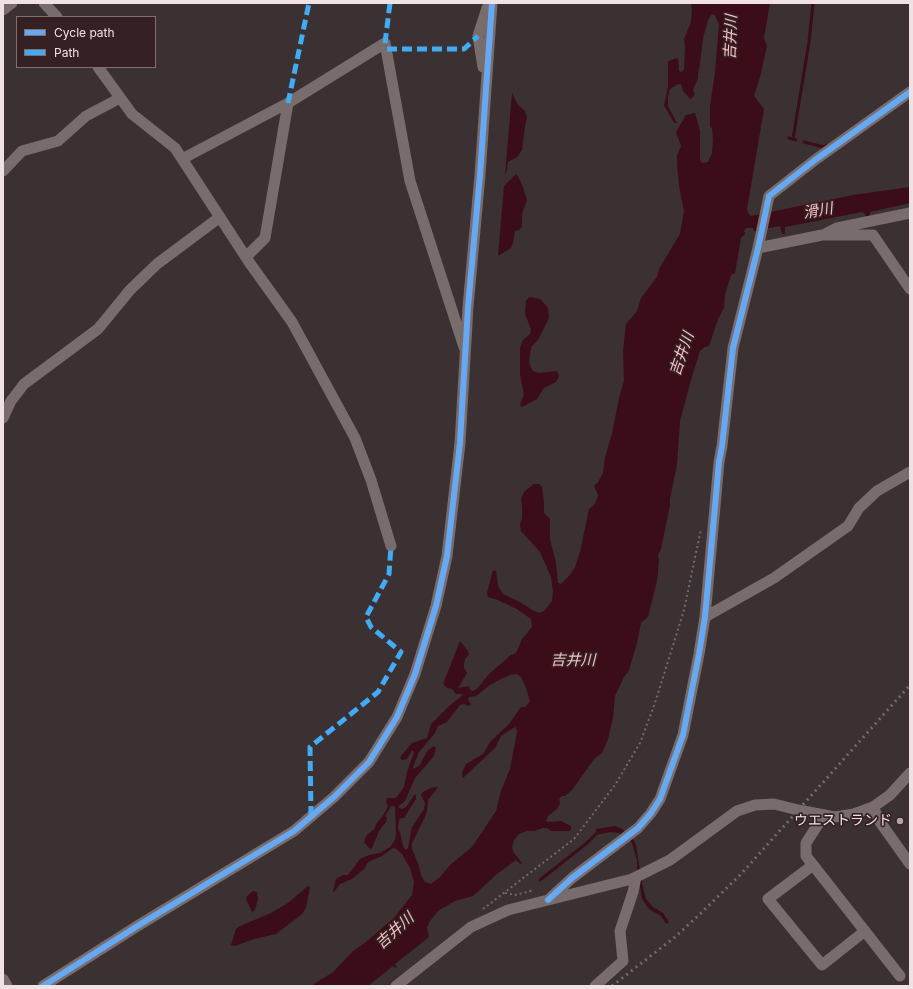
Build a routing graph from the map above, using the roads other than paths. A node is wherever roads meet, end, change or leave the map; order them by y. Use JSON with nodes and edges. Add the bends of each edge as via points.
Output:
{"nodes":[{"id":1,"x":12,"y":3,"type":"edge"},
{"id":2,"x":44,"y":3,"type":"edge"},
{"id":3,"x":491,"y":3,"type":"edge"},
{"id":4,"x":3,"y":10,"type":"edge"},
{"id":5,"x":56,"y":16,"type":"edge"},
{"id":6,"x":99,"y":68,"type":"edge"},
{"id":7,"x":910,"y":92,"type":"edge"},
{"id":8,"x":120,"y":98,"type":"junction"},
{"id":9,"x":288,"y":103,"type":"junction"},
{"id":10,"x":182,"y":159,"type":"junction"},
{"id":11,"x":3,"y":170,"type":"edge"},
{"id":12,"x":910,"y":213,"type":"edge"},
{"id":13,"x":220,"y":217,"type":"junction"},
{"id":14,"x":822,"y":235,"type":"junction"},
{"id":15,"x":758,"y":248,"type":"junction"},
{"id":16,"x":246,"y":257,"type":"junction"},
{"id":17,"x":910,"y":290,"type":"edge"},
{"id":18,"x":466,"y":353,"type":"junction"},
{"id":19,"x":3,"y":418,"type":"edge"},
{"id":20,"x":910,"y":472,"type":"edge"},
{"id":21,"x":391,"y":546,"type":"dead end"},
{"id":22,"x":705,"y":617,"type":"junction"},
{"id":23,"x":910,"y":773,"type":"edge"},
{"id":24,"x":873,"y":807,"type":"junction"},
{"id":25,"x":824,"y":815,"type":"junction"},
{"id":26,"x":910,"y":864,"type":"edge"},
{"id":27,"x":813,"y":865,"type":"junction"},
{"id":28,"x":636,"y":877,"type":"junction"},
{"id":29,"x":548,"y":900,"type":"junction"},
{"id":30,"x":865,"y":931,"type":"junction"},
{"id":31,"x":900,"y":976,"type":"dead end"},
{"id":32,"x":3,"y":979,"type":"edge"},
{"id":33,"x":7,"y":986,"type":"edge"},
{"id":34,"x":43,"y":986,"type":"edge"},
{"id":35,"x":396,"y":986,"type":"edge"},
{"id":36,"x":595,"y":986,"type":"edge"}],
"edges":[{"from":1,"to":4,"type":"street"},
{"from":2,"to":5,"type":"street"},
{"from":3,"to":18,"type":"street"},
{"from":6,"to":8,"type":"street"},
{"from":7,"to":15,"type":"street","via":[[769,196]]},
{"from":8,"to":10,"type":"street","via":[[132,114],[175,148]]},
{"from":8,"to":11,"type":"street","via":[[86,116],[58,141],[22,150]]},
{"from":9,"to":10,"type":"street"},
{"from":9,"to":16,"type":"street","via":[[265,238]]},
{"from":9,"to":18,"type":"street","via":[[385,43],[410,181]]},
{"from":10,"to":13,"type":"street"},
{"from":12,"to":14,"type":"street","via":[[837,228]]},
{"from":13,"to":16,"type":"street"},
{"from":13,"to":19,"type":"street","via":[[157,264],[130,290],[98,329],[24,384],[11,401]]},
{"from":14,"to":15,"type":"street"},
{"from":14,"to":17,"type":"street","via":[[873,235]]},
{"from":15,"to":22,"type":"street","via":[[733,348],[719,462]]},
{"from":16,"to":21,"type":"street","via":[[292,322],[354,438],[371,480]]},
{"from":18,"to":34,"type":"street","via":[[460,443],[447,556],[436,606],[415,674],[400,710],[369,762],[334,797],[294,831]]},
{"from":20,"to":22,"type":"street","via":[[877,491],[859,508],[848,526],[774,578]]},
{"from":22,"to":29,"type":"street","via":[[683,734],[660,799],[638,828],[572,878]]},
{"from":23,"to":24,"type":"street","via":[[890,795]]},
{"from":24,"to":25,"type":"street","via":[[854,814],[834,817]]},
{"from":24,"to":26,"type":"street","via":[[880,822]]},
{"from":25,"to":27,"type":"street","via":[[806,843],[806,856]]},
{"from":25,"to":28,"type":"street","via":[[774,804],[755,805],[737,811],[670,860]]},
{"from":27,"to":30,"type":"street"},
{"from":27,"to":30,"type":"street","via":[[768,899],[822,965]]},
{"from":28,"to":29,"type":"street"},
{"from":28,"to":36,"type":"street","via":[[620,931],[623,961]]},
{"from":29,"to":35,"type":"street","via":[[508,910],[471,928]]},
{"from":30,"to":31,"type":"street"},
{"from":32,"to":33,"type":"street"}]}
